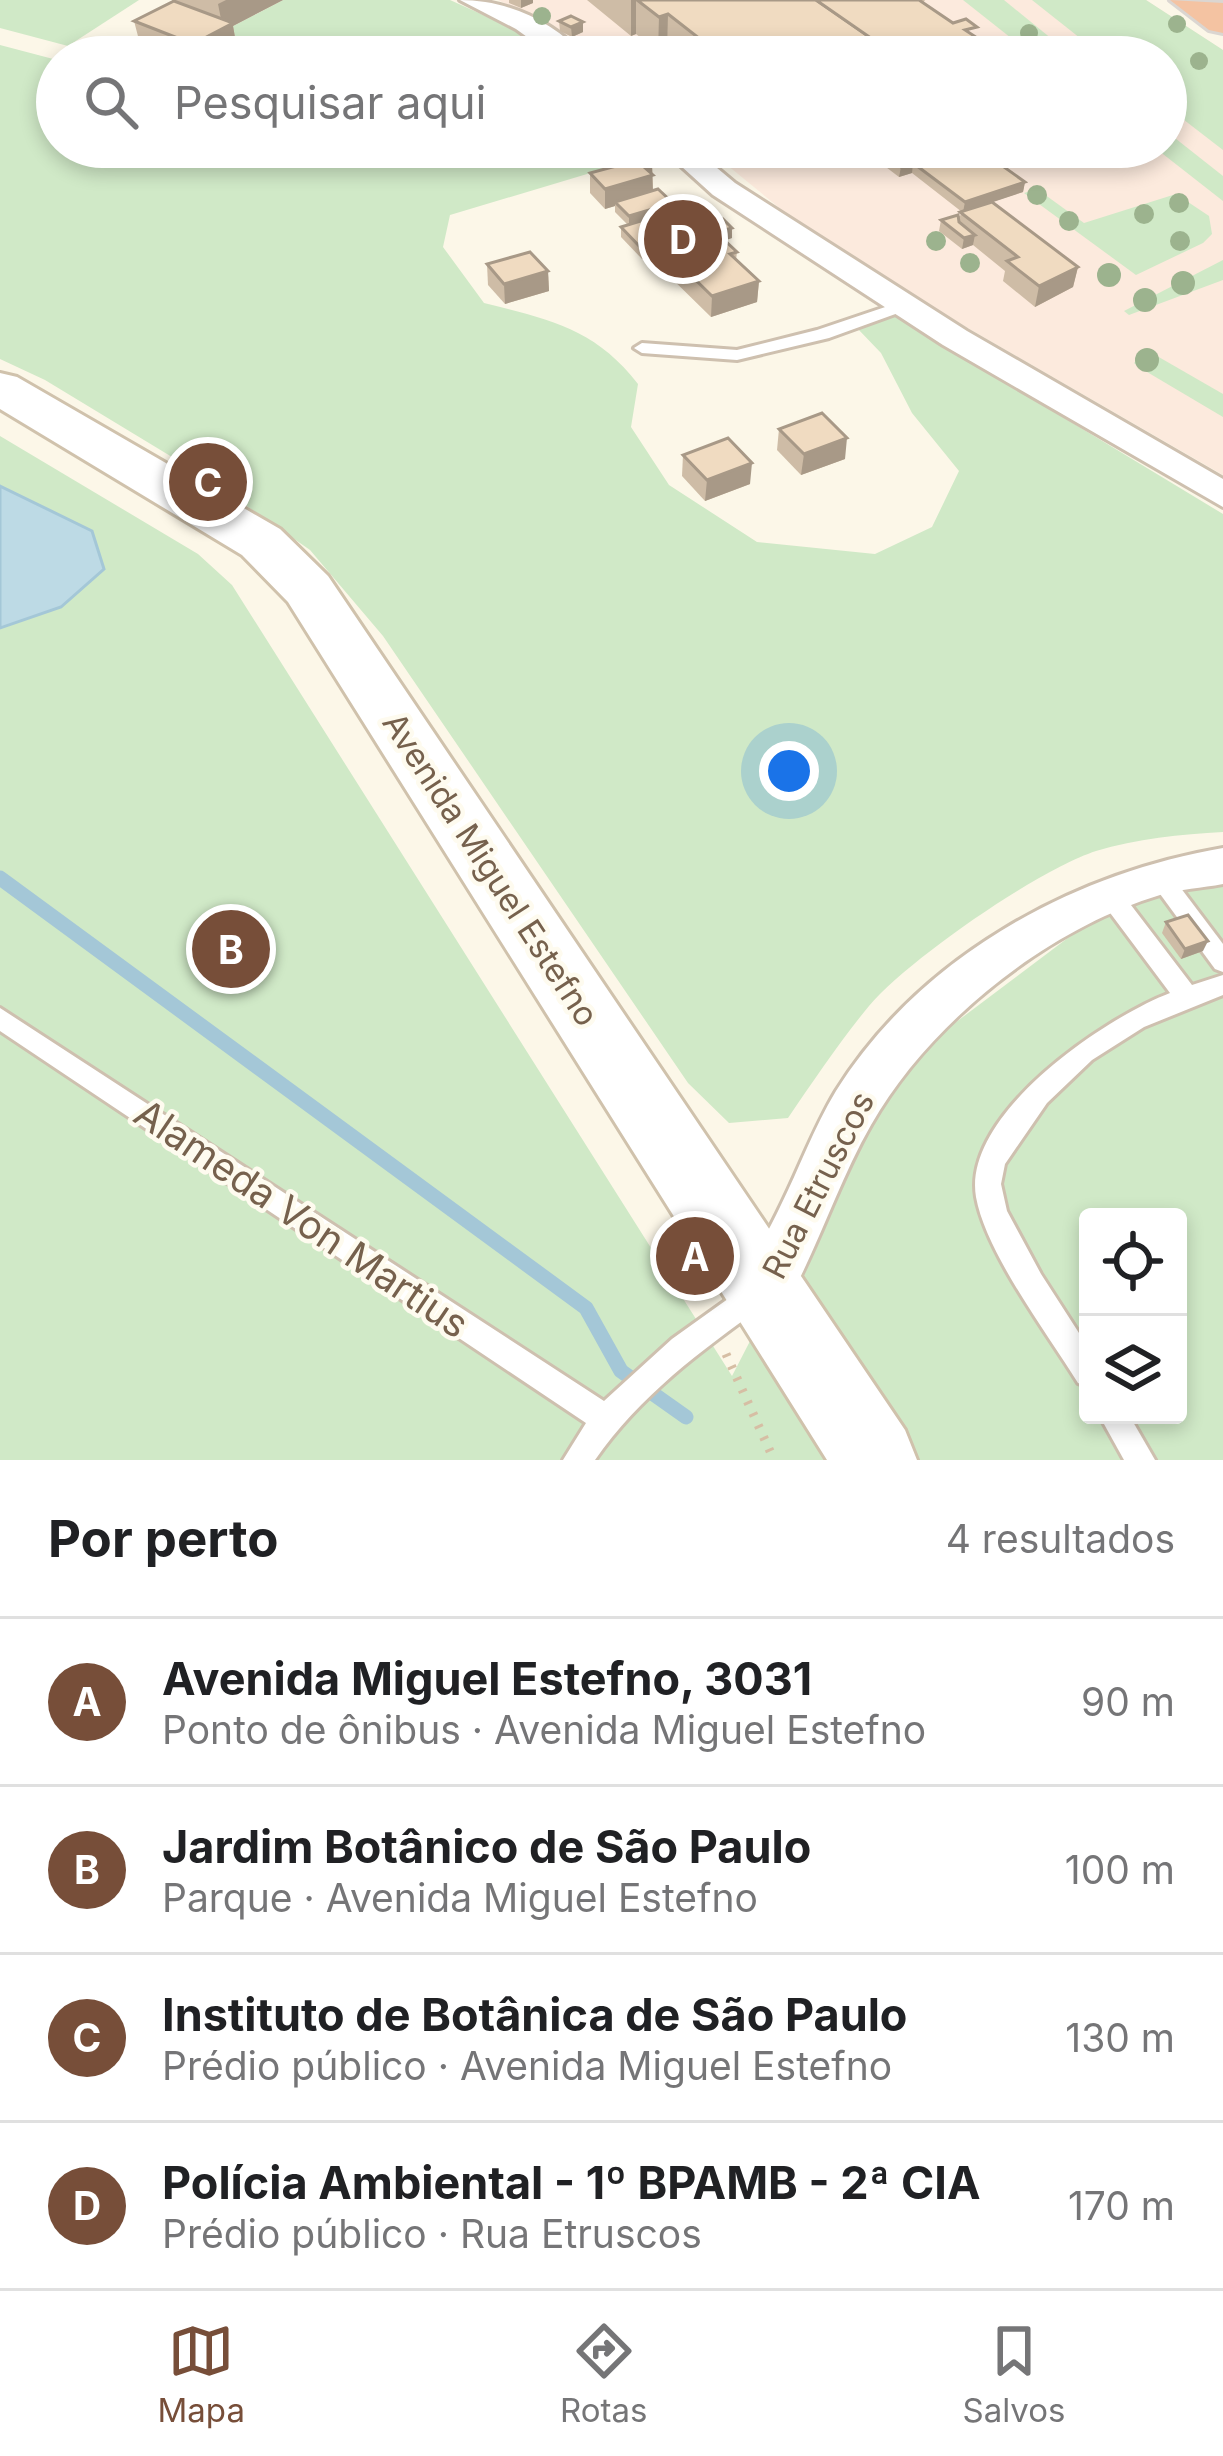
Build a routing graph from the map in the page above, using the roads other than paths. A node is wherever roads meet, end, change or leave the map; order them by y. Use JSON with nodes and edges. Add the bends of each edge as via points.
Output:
{"nodes":[{"id":1,"x":473,"y":0,"type":"edge"},
{"id":2,"x":1190,"y":0,"type":"edge"},
{"id":3,"x":1223,"y":21,"type":"edge"},
{"id":4,"x":544,"y":36,"type":"edge"},
{"id":5,"x":699,"y":168,"type":"edge"},
{"id":6,"x":906,"y":305,"type":"junction"},
{"id":7,"x":642,"y":347,"type":"dead end"},
{"id":8,"x":0,"y":388,"type":"edge"},
{"id":9,"x":1223,"y":495,"type":"edge"},
{"id":10,"x":1223,"y":866,"type":"edge"},
{"id":11,"x":1160,"y":877,"type":"junction"},
{"id":12,"x":1110,"y":895,"type":"junction"},
{"id":13,"x":1223,"y":962,"type":"edge"},
{"id":14,"x":1223,"y":985,"type":"edge"},
{"id":15,"x":1186,"y":996,"type":"junction"},
{"id":16,"x":0,"y":1018,"type":"edge"},
{"id":17,"x":739,"y":1307,"type":"junction"},
{"id":18,"x":1079,"y":1358,"type":"edge"},
{"id":19,"x":614,"y":1410,"type":"junction"},
{"id":20,"x":1118,"y":1424,"type":"edge"},
{"id":21,"x":578,"y":1460,"type":"edge"},
{"id":22,"x":875,"y":1460,"type":"edge"},
{"id":23,"x":1140,"y":1460,"type":"edge"}],
"edges":[{"from":1,"to":4,"type":"street"},
{"from":2,"to":3,"type":"highway"},
{"from":5,"to":6,"type":"street"},
{"from":6,"to":7,"type":"lane","via":[[737,355]]},
{"from":6,"to":9,"type":"street"},
{"from":8,"to":17,"type":"main road","name":"Avenida Miguel Estefno","via":[[261,542],[308,589]]},
{"from":10,"to":11,"type":"street","name":"Rua Etruscos"},
{"from":11,"to":12,"type":"street","name":"Rua Etruscos"},
{"from":11,"to":13,"type":"lane"},
{"from":12,"to":15,"type":"lane"},
{"from":12,"to":17,"type":"street","name":"Rua Etruscos","via":[[946,997],[890,1052],[852,1111],[787,1254]]},
{"from":14,"to":15,"type":"lane"},
{"from":15,"to":18,"type":"lane","via":[[1091,1044],[1046,1081],[988,1167],[988,1200]]},
{"from":16,"to":19,"type":"lane","name":"Alameda Von Martius"},
{"from":17,"to":19,"type":"lane"},
{"from":17,"to":22,"type":"main road","name":"Avenida Miguel Estefno"},
{"from":19,"to":21,"type":"lane"},
{"from":20,"to":23,"type":"lane"}]}
